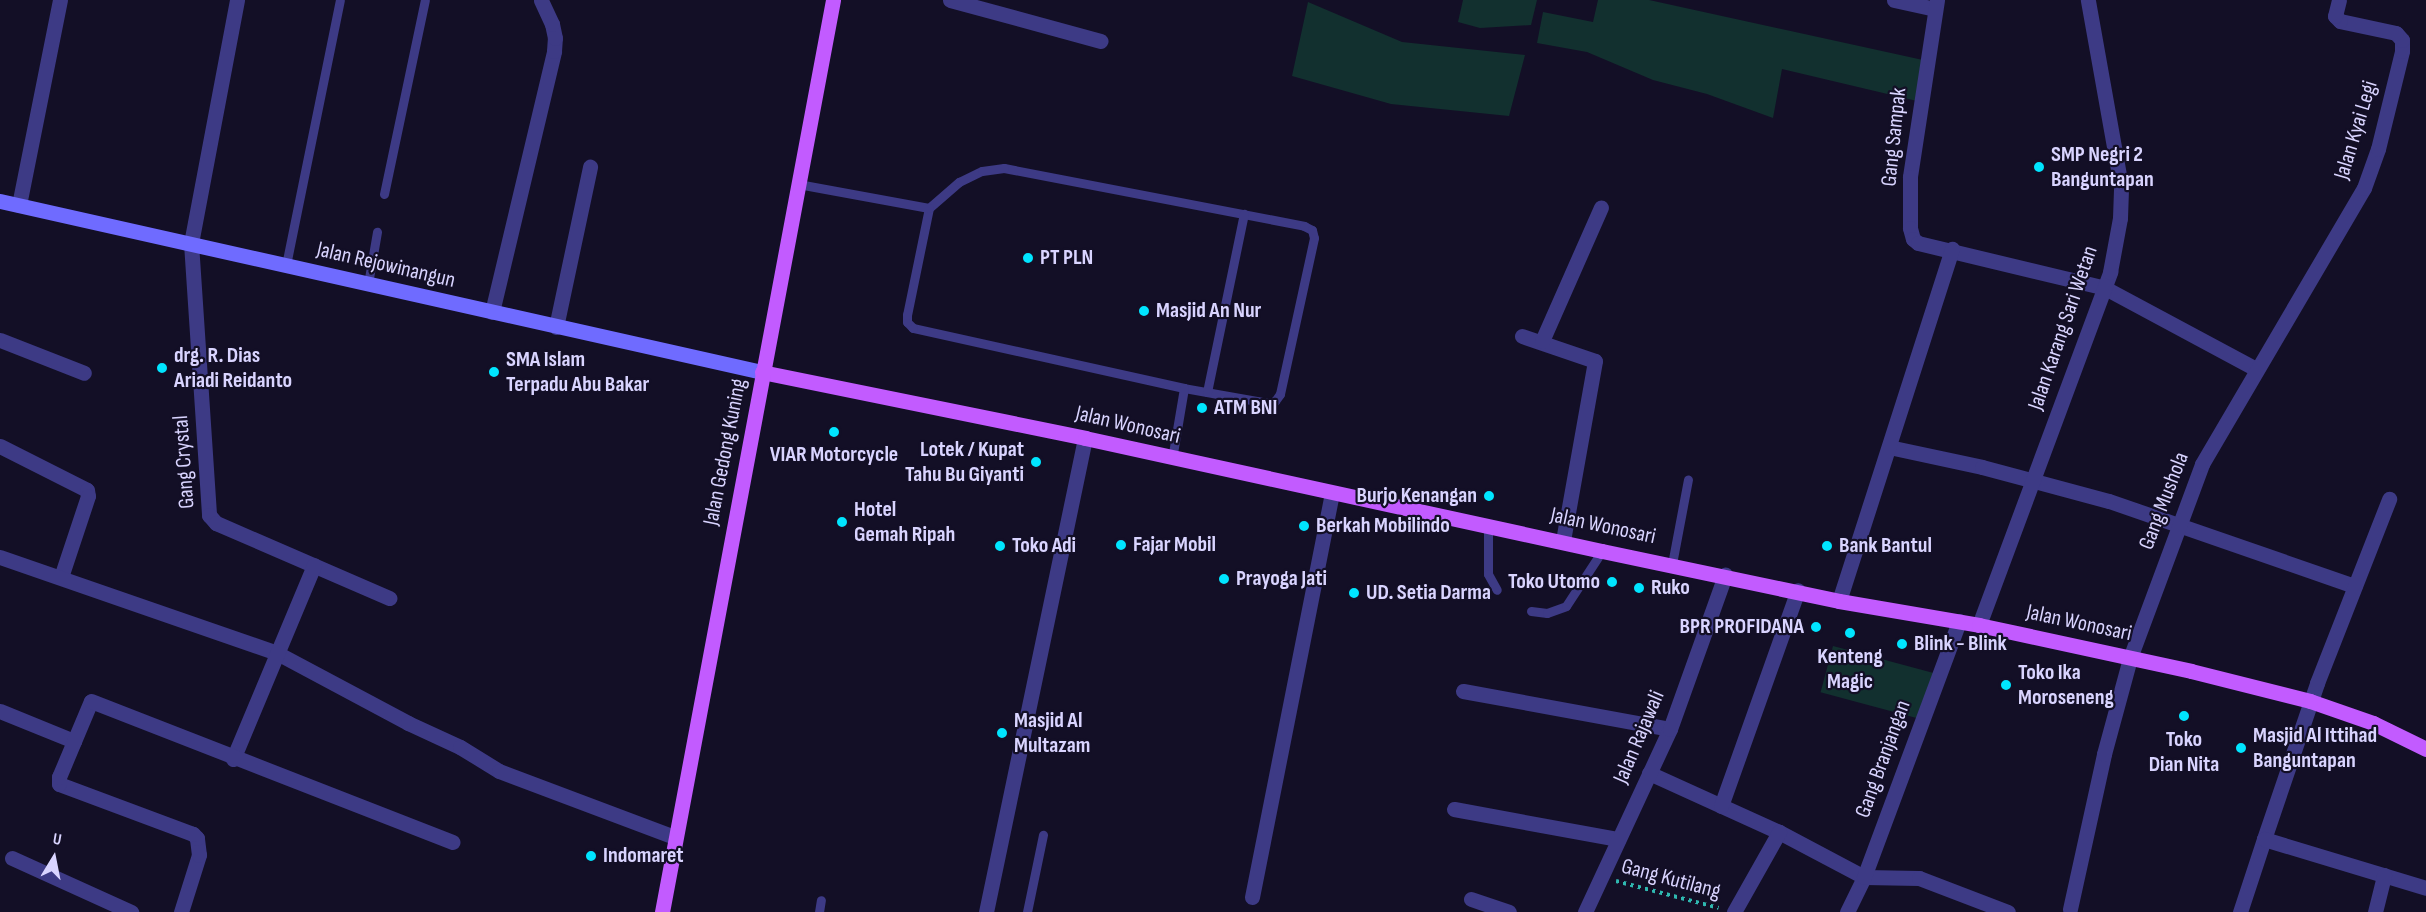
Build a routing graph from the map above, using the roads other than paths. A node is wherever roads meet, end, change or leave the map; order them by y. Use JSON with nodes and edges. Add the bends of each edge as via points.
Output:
{"nodes":[{"id":1,"x":60,"y":0,"type":"edge"},
{"id":2,"x":237,"y":0,"type":"edge"},
{"id":3,"x":340,"y":0,"type":"edge"},
{"id":4,"x":425,"y":0,"type":"edge"},
{"id":5,"x":541,"y":0,"type":"edge"},
{"id":6,"x":833,"y":0,"type":"edge"},
{"id":7,"x":950,"y":0,"type":"edge"},
{"id":8,"x":1894,"y":0,"type":"edge"},
{"id":9,"x":2088,"y":0,"type":"edge"},
{"id":10,"x":2339,"y":0,"type":"edge"},
{"id":11,"x":1936,"y":5,"type":"edge"},
{"id":12,"x":1101,"y":41,"type":"dead end"},
{"id":13,"x":590,"y":167,"type":"dead end"},
{"id":14,"x":798,"y":184,"type":"junction"},
{"id":15,"x":384,"y":194,"type":"dead end"},
{"id":16,"x":0,"y":201,"type":"edge"},
{"id":17,"x":19,"y":205,"type":"junction"},
{"id":18,"x":1601,"y":207,"type":"dead end"},
{"id":19,"x":930,"y":208,"type":"junction"},
{"id":20,"x":1244,"y":214,"type":"junction"},
{"id":21,"x":377,"y":231,"type":"dead end"},
{"id":22,"x":191,"y":243,"type":"junction"},
{"id":23,"x":1952,"y":249,"type":"junction"},
{"id":24,"x":286,"y":265,"type":"junction"},
{"id":25,"x":368,"y":284,"type":"junction"},
{"id":26,"x":2105,"y":288,"type":"junction"},
{"id":27,"x":492,"y":312,"type":"junction"},
{"id":28,"x":556,"y":327,"type":"junction"},
{"id":29,"x":1522,"y":336,"type":"dead end"},
{"id":30,"x":0,"y":340,"type":"edge"},
{"id":31,"x":1542,"y":341,"type":"junction"},
{"id":32,"x":2256,"y":369,"type":"junction"},
{"id":33,"x":762,"y":372,"type":"junction"},
{"id":34,"x":84,"y":373,"type":"dead end"},
{"id":35,"x":1184,"y":388,"type":"junction"},
{"id":36,"x":1207,"y":392,"type":"junction"},
{"id":37,"x":1085,"y":438,"type":"junction"},
{"id":38,"x":0,"y":446,"type":"edge"},
{"id":39,"x":1888,"y":447,"type":"junction"},
{"id":40,"x":1172,"y":459,"type":"junction"},
{"id":41,"x":1688,"y":478,"type":"dead end"},
{"id":42,"x":2032,"y":481,"type":"junction"},
{"id":43,"x":1332,"y":494,"type":"junction"},
{"id":44,"x":2389,"y":499,"type":"dead end"},
{"id":45,"x":1488,"y":525,"type":"junction"},
{"id":46,"x":2179,"y":525,"type":"junction"},
{"id":47,"x":1563,"y":541,"type":"junction"},
{"id":48,"x":1602,"y":551,"type":"junction"},
{"id":49,"x":0,"y":557,"type":"edge"},
{"id":50,"x":1672,"y":564,"type":"junction"},
{"id":51,"x":314,"y":566,"type":"junction"},
{"id":52,"x":1725,"y":575,"type":"junction"},
{"id":53,"x":61,"y":577,"type":"junction"},
{"id":54,"x":2355,"y":586,"type":"junction"},
{"id":55,"x":1497,"y":590,"type":"dead end"},
{"id":56,"x":1798,"y":590,"type":"junction"},
{"id":57,"x":389,"y":598,"type":"dead end"},
{"id":58,"x":1839,"y":600,"type":"junction"},
{"id":59,"x":1531,"y":611,"type":"dead end"},
{"id":60,"x":1959,"y":621,"type":"junction"},
{"id":61,"x":1979,"y":625,"type":"junction"},
{"id":62,"x":277,"y":653,"type":"junction"},
{"id":63,"x":2130,"y":658,"type":"junction"},
{"id":64,"x":1463,"y":691,"type":"dead end"},
{"id":65,"x":2310,"y":701,"type":"junction"},
{"id":66,"x":0,"y":711,"type":"edge"},
{"id":67,"x":1670,"y":729,"type":"junction"},
{"id":68,"x":74,"y":741,"type":"junction"},
{"id":69,"x":2426,"y":749,"type":"edge"},
{"id":70,"x":233,"y":759,"type":"junction"},
{"id":71,"x":1649,"y":773,"type":"junction"},
{"id":72,"x":1721,"y":806,"type":"junction"},
{"id":73,"x":1454,"y":809,"type":"dead end"},
{"id":74,"x":1779,"y":832,"type":"junction"},
{"id":75,"x":1043,"y":835,"type":"dead end"},
{"id":76,"x":675,"y":837,"type":"junction"},
{"id":77,"x":1618,"y":839,"type":"junction"},
{"id":78,"x":2264,"y":839,"type":"junction"},
{"id":79,"x":453,"y":843,"type":"dead end"},
{"id":80,"x":12,"y":858,"type":"dead end"},
{"id":81,"x":2384,"y":875,"type":"junction"},
{"id":82,"x":1864,"y":877,"type":"junction"},
{"id":83,"x":2426,"y":888,"type":"edge"},
{"id":84,"x":1252,"y":897,"type":"dead end"},
{"id":85,"x":1471,"y":899,"type":"dead end"},
{"id":86,"x":821,"y":900,"type":"dead end"},
{"id":87,"x":1728,"y":911,"type":"edge"},
{"id":88,"x":2070,"y":911,"type":"edge"},
{"id":89,"x":131,"y":912,"type":"edge"},
{"id":90,"x":181,"y":912,"type":"edge"},
{"id":91,"x":662,"y":912,"type":"edge"},
{"id":92,"x":819,"y":912,"type":"edge"},
{"id":93,"x":986,"y":912,"type":"edge"},
{"id":94,"x":1027,"y":912,"type":"edge"},
{"id":95,"x":1509,"y":912,"type":"edge"},
{"id":96,"x":1585,"y":912,"type":"edge"},
{"id":97,"x":1847,"y":912,"type":"edge"},
{"id":98,"x":2008,"y":912,"type":"edge"},
{"id":99,"x":2240,"y":912,"type":"edge"},
{"id":100,"x":2374,"y":912,"type":"edge"}],
"edges":[{"from":1,"to":17,"type":"street"},
{"from":2,"to":22,"type":"street"},
{"from":3,"to":24,"type":"lane"},
{"from":4,"to":15,"type":"lane"},
{"from":5,"to":27,"type":"street","via":[[552,24],[554,51]]},
{"from":6,"to":14,"type":"main road","name":"Jalan Gedong Kuning"},
{"from":7,"to":12,"type":"street"},
{"from":8,"to":11,"type":"street"},
{"from":9,"to":26,"type":"street","name":"Jalan Karang Sari Wetan","via":[[2121,186],[2120,218]]},
{"from":10,"to":32,"type":"street","name":"Jalan Kyai Legi","via":[[2335,16],[2340,21],[2396,33],[2402,40],[2402,51],[2368,178]]},
{"from":11,"to":23,"type":"street","name":"Gang Sampak","via":[[1910,177],[1910,228],[1918,243]]},
{"from":13,"to":28,"type":"street"},
{"from":14,"to":19,"type":"lane"},
{"from":14,"to":33,"type":"main road","name":"Jalan Gedong Kuning"},
{"from":16,"to":17,"type":"main road","name":"Jalan Rejowinangun"},
{"from":17,"to":22,"type":"main road","name":"Jalan Rejowinangun"},
{"from":18,"to":31,"type":"street"},
{"from":19,"to":20,"type":"lane","via":[[960,182],[982,171],[1004,168]]},
{"from":19,"to":35,"type":"lane","via":[[907,315],[913,328]]},
{"from":20,"to":36,"type":"lane"},
{"from":20,"to":36,"type":"lane","via":[[1304,226],[1312,230],[1314,238],[1280,394],[1268,403]]},
{"from":21,"to":25,"type":"lane"},
{"from":22,"to":24,"type":"main road","name":"Jalan Rejowinangun"},
{"from":22,"to":51,"type":"street","name":"Gang Crystal","via":[[209,515],[216,523]]},
{"from":23,"to":26,"type":"street"},
{"from":23,"to":39,"type":"street"},
{"from":24,"to":25,"type":"main road","name":"Jalan Rejowinangun"},
{"from":25,"to":27,"type":"main road","name":"Jalan Rejowinangun"},
{"from":26,"to":32,"type":"street"},
{"from":26,"to":42,"type":"street","name":"Jalan Karang Sari Wetan"},
{"from":27,"to":28,"type":"main road","name":"Jalan Rejowinangun"},
{"from":28,"to":33,"type":"main road","name":"Jalan Rejowinangun"},
{"from":29,"to":31,"type":"street"},
{"from":30,"to":34,"type":"street"},
{"from":31,"to":47,"type":"street","via":[[1590,358],[1596,366]]},
{"from":32,"to":46,"type":"street","name":"Gang Mushola","via":[[2207,453]]},
{"from":33,"to":37,"type":"main road","name":"Jalan Wonosari"},
{"from":33,"to":76,"type":"main road","name":"Jalan Gedong Kuning"},
{"from":35,"to":36,"type":"lane"},
{"from":35,"to":40,"type":"lane"},
{"from":37,"to":40,"type":"main road","name":"Jalan Wonosari"},
{"from":37,"to":93,"type":"street"},
{"from":38,"to":53,"type":"street","via":[[87,490]]},
{"from":39,"to":42,"type":"street"},
{"from":39,"to":58,"type":"street"},
{"from":40,"to":43,"type":"main road","name":"Jalan Wonosari"},
{"from":41,"to":50,"type":"lane"},
{"from":42,"to":46,"type":"street"},
{"from":42,"to":61,"type":"street","name":"Jalan Karang Sari Wetan"},
{"from":43,"to":45,"type":"main road","name":"Jalan Wonosari"},
{"from":43,"to":84,"type":"street"},
{"from":44,"to":54,"type":"street"},
{"from":45,"to":47,"type":"main road","name":"Jalan Wonosari"},
{"from":45,"to":55,"type":"lane","via":[[1488,574]]},
{"from":46,"to":54,"type":"street"},
{"from":46,"to":63,"type":"street","name":"Gang Mushola"},
{"from":47,"to":48,"type":"main road","name":"Jalan Wonosari"},
{"from":48,"to":50,"type":"main road","name":"Jalan Wonosari"},
{"from":48,"to":59,"type":"lane","via":[[1566,606],[1547,613]]},
{"from":49,"to":53,"type":"street"},
{"from":50,"to":52,"type":"main road","name":"Jalan Wonosari"},
{"from":51,"to":57,"type":"street","name":"Gang Crystal"},
{"from":51,"to":62,"type":"street"},
{"from":52,"to":56,"type":"main road","name":"Jalan Wonosari"},
{"from":52,"to":67,"type":"street","name":"Jalan Rajawali"},
{"from":53,"to":62,"type":"street"},
{"from":54,"to":65,"type":"street"},
{"from":56,"to":58,"type":"main road","name":"Jalan Wonosari"},
{"from":56,"to":72,"type":"street"},
{"from":58,"to":60,"type":"main road","name":"Jalan Wonosari"},
{"from":60,"to":61,"type":"main road","name":"Jalan Wonosari"},
{"from":60,"to":82,"type":"street","name":"Gang Branjangan"},
{"from":61,"to":63,"type":"main road","name":"Jalan Wonosari"},
{"from":62,"to":70,"type":"street"},
{"from":62,"to":76,"type":"street","via":[[499,771]]},
{"from":63,"to":65,"type":"main road","name":"Jalan Wonosari"},
{"from":63,"to":88,"type":"street","name":"Gang Mushola","via":[[2104,754]]},
{"from":64,"to":67,"type":"street"},
{"from":65,"to":69,"type":"main road","name":"Jalan Wonosari","via":[[2373,723]]},
{"from":65,"to":78,"type":"street"},
{"from":66,"to":68,"type":"street"},
{"from":67,"to":71,"type":"street","name":"Jalan Rajawali"},
{"from":68,"to":70,"type":"street","via":[[93,701]]},
{"from":68,"to":90,"type":"street","via":[[59,777],[61,786],[197,838],[199,855]]},
{"from":70,"to":79,"type":"street"},
{"from":71,"to":72,"type":"street"},
{"from":71,"to":77,"type":"street","name":"Jalan Rajawali"},
{"from":72,"to":74,"type":"street"},
{"from":73,"to":77,"type":"street"},
{"from":74,"to":82,"type":"street"},
{"from":74,"to":87,"type":"street"},
{"from":75,"to":94,"type":"lane"},
{"from":76,"to":91,"type":"main road","name":"Jalan Gedong Kuning"},
{"from":77,"to":96,"type":"street","name":"Jalan Rajawali"},
{"from":78,"to":81,"type":"street"},
{"from":78,"to":99,"type":"street"},
{"from":80,"to":89,"type":"street"},
{"from":81,"to":83,"type":"street"},
{"from":81,"to":100,"type":"street"},
{"from":82,"to":97,"type":"street","name":"Gang Branjangan"},
{"from":82,"to":98,"type":"street","via":[[1919,878]]},
{"from":85,"to":95,"type":"street"},
{"from":86,"to":92,"type":"lane"}]}
